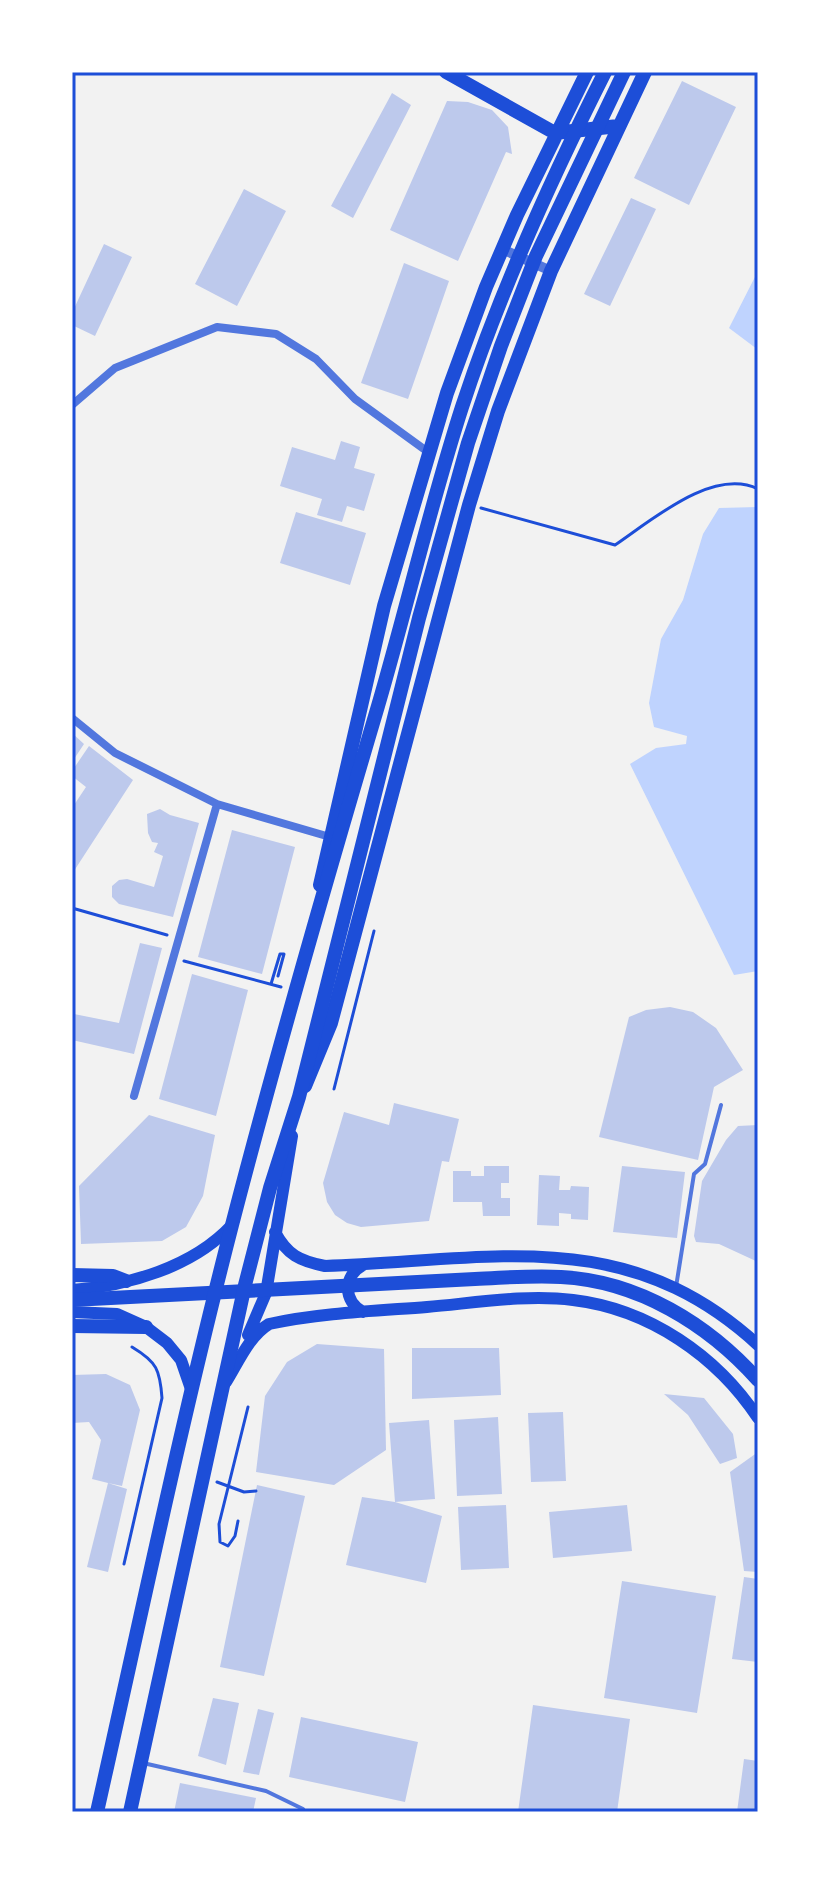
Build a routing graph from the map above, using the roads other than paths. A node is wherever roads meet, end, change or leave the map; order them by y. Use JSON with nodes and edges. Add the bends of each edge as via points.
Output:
{"nodes":[{"id":1,"x":446,"y":72,"type":"edge"},
{"id":2,"x":586,"y":72,"type":"edge"},
{"id":3,"x":605,"y":72,"type":"edge"},
{"id":4,"x":624,"y":72,"type":"edge"},
{"id":5,"x":645,"y":72,"type":"edge"},
{"id":6,"x":618,"y":126,"type":"junction"},
{"id":7,"x":555,"y":133,"type":"junction"},
{"id":8,"x":502,"y":249,"type":"junction"},
{"id":9,"x":551,"y":271,"type":"junction"},
{"id":10,"x":72,"y":405,"type":"edge"},
{"id":11,"x":428,"y":452,"type":"junction"},
{"id":12,"x":72,"y":718,"type":"edge"},
{"id":13,"x":217,"y":804,"type":"junction"},
{"id":14,"x":330,"y":837,"type":"junction"},
{"id":15,"x":315,"y":917,"type":"junction"},
{"id":16,"x":134,"y":1096,"type":"dead end"},
{"id":17,"x":299,"y":1097,"type":"junction"},
{"id":18,"x":721,"y":1105,"type":"dead end"},
{"id":19,"x":232,"y":1225,"type":"junction"},
{"id":20,"x":275,"y":1232,"type":"junction"},
{"id":21,"x":374,"y":1264,"type":"junction"},
{"id":22,"x":72,"y":1275,"type":"edge"},
{"id":23,"x":126,"y":1281,"type":"junction"},
{"id":24,"x":676,"y":1287,"type":"junction"},
{"id":25,"x":72,"y":1290,"type":"edge"},
{"id":26,"x":72,"y":1300,"type":"edge"},
{"id":27,"x":72,"y":1312,"type":"edge"},
{"id":28,"x":363,"y":1312,"type":"junction"},
{"id":29,"x":127,"y":1317,"type":"junction"},
{"id":30,"x":72,"y":1326,"type":"edge"},
{"id":31,"x":146,"y":1327,"type":"junction"},
{"id":32,"x":758,"y":1345,"type":"edge"},
{"id":33,"x":758,"y":1380,"type":"edge"},
{"id":34,"x":224,"y":1385,"type":"junction"},
{"id":35,"x":192,"y":1392,"type":"junction"},
{"id":36,"x":758,"y":1418,"type":"edge"},
{"id":37,"x":141,"y":1762,"type":"junction"},
{"id":38,"x":132,"y":1809,"type":"edge"},
{"id":39,"x":97,"y":1812,"type":"edge"},
{"id":40,"x":305,"y":1812,"type":"edge"}],
"edges":[{"from":1,"to":7,"type":"main road"},
{"from":2,"to":6,"type":"main road"},
{"from":2,"to":7,"type":"main road"},
{"from":3,"to":15,"type":"main road","via":[[502,294],[461,411]]},
{"from":4,"to":17,"type":"main road","via":[[521,292],[476,418],[437,549]]},
{"from":5,"to":6,"type":"main road"},
{"from":6,"to":7,"type":"main road"},
{"from":6,"to":9,"type":"main road"},
{"from":7,"to":8,"type":"main road"},
{"from":8,"to":9,"type":"street"},
{"from":8,"to":11,"type":"main road"},
{"from":9,"to":17,"type":"main road","via":[[469,505],[331,1023]]},
{"from":10,"to":11,"type":"street","via":[[115,368],[217,327],[276,334],[316,359],[355,399]]},
{"from":11,"to":14,"type":"main road","via":[[384,606]]},
{"from":12,"to":13,"type":"street","via":[[115,753]]},
{"from":13,"to":14,"type":"street"},
{"from":13,"to":16,"type":"street"},
{"from":14,"to":15,"type":"main road"},
{"from":15,"to":19,"type":"main road"},
{"from":17,"to":20,"type":"main road"},
{"from":17,"to":34,"type":"main road","via":[[258,1233]]},
{"from":18,"to":24,"type":"lane","via":[[705,1164],[694,1174]]},
{"from":19,"to":23,"type":"main road","via":[[195,1256]]},
{"from":19,"to":35,"type":"main road"},
{"from":20,"to":21,"type":"main road","via":[[292,1256],[306,1262]]},
{"from":20,"to":34,"type":"main road","via":[[266,1293]]},
{"from":21,"to":24,"type":"main road","via":[[486,1257],[579,1259],[627,1268]]},
{"from":21,"to":28,"type":"main road","via":[[357,1268],[348,1281],[349,1297]]},
{"from":22,"to":23,"type":"main road"},
{"from":23,"to":25,"type":"main road"},
{"from":23,"to":29,"type":"main road"},
{"from":24,"to":32,"type":"main road"},
{"from":26,"to":33,"type":"main road","via":[[571,1278],[602,1283],[674,1311],[729,1349]]},
{"from":27,"to":29,"type":"main road"},
{"from":28,"to":34,"type":"main road","via":[[269,1324],[253,1338]]},
{"from":28,"to":36,"type":"main road","via":[[556,1299],[610,1308],[658,1327],[698,1352],[730,1381]]},
{"from":29,"to":31,"type":"main road"},
{"from":30,"to":31,"type":"main road"},
{"from":31,"to":35,"type":"main road","via":[[181,1360]]},
{"from":34,"to":37,"type":"main road"},
{"from":35,"to":39,"type":"main road"},
{"from":37,"to":38,"type":"main road"},
{"from":37,"to":40,"type":"lane","via":[[266,1791]]}]}
